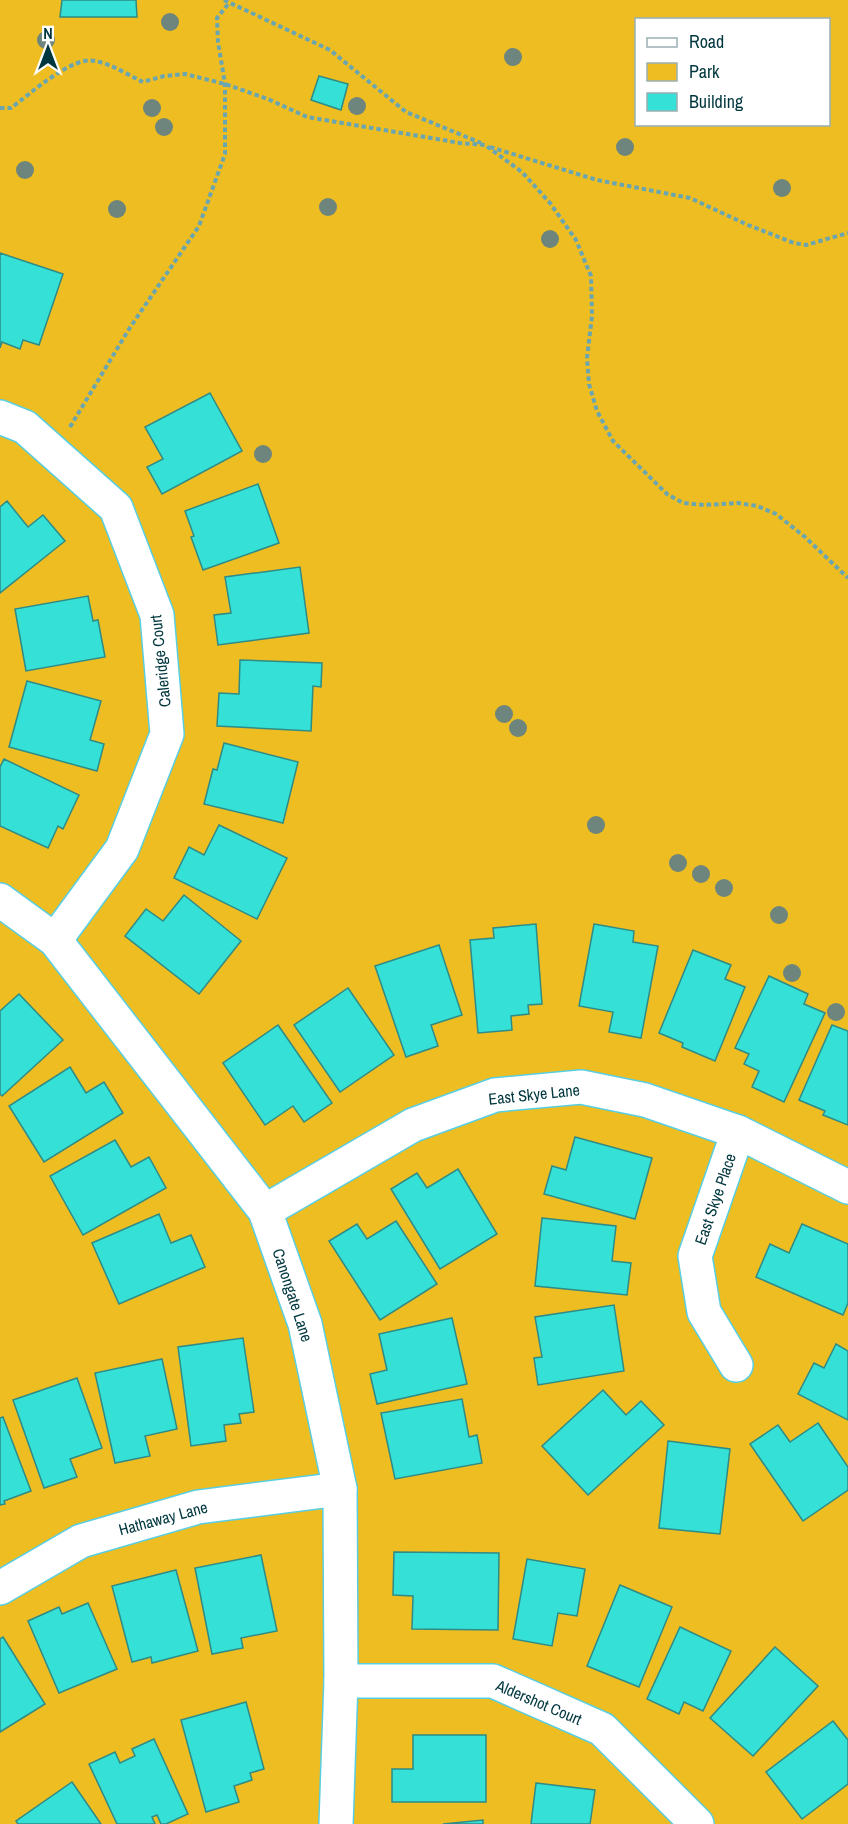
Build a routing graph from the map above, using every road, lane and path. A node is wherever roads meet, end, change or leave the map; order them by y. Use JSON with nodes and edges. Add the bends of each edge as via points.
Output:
{"nodes":[{"id":1,"x":224,"y":0,"type":"edge"},
{"id":2,"x":229,"y":3,"type":"junction"},
{"id":3,"x":225,"y":84,"type":"junction"},
{"id":4,"x":0,"y":108,"type":"edge"},
{"id":5,"x":485,"y":145,"type":"junction"},
{"id":6,"x":848,"y":233,"type":"edge"},
{"id":7,"x":0,"y":417,"type":"edge"},
{"id":8,"x":54,"y":453,"type":"junction"},
{"id":9,"x":848,"y":578,"type":"edge"},
{"id":10,"x":0,"y":900,"type":"edge"},
{"id":11,"x":55,"y":940,"type":"junction"},
{"id":12,"x":738,"y":1132,"type":"junction"},
{"id":13,"x":848,"y":1187,"type":"edge"},
{"id":14,"x":265,"y":1211,"type":"junction"},
{"id":15,"x":736,"y":1365,"type":"dead end"},
{"id":16,"x":340,"y":1490,"type":"junction"},
{"id":17,"x":0,"y":1588,"type":"edge"},
{"id":18,"x":341,"y":1681,"type":"junction"},
{"id":19,"x":336,"y":1824,"type":"edge"},
{"id":20,"x":697,"y":1824,"type":"edge"}],
"edges":[{"from":1,"to":2,"type":"path"},
{"from":2,"to":3,"type":"path","via":[[217,18]]},
{"from":2,"to":5,"type":"path","via":[[330,50],[406,112]]},
{"from":3,"to":4,"type":"path","via":[[185,75],[143,82],[94,60],[66,67],[11,108]]},
{"from":3,"to":5,"type":"path","via":[[307,117]]},
{"from":3,"to":8,"type":"path","via":[[225,154],[199,225],[129,329]]},
{"from":5,"to":6,"type":"path","via":[[597,180],[690,198],[794,243],[806,245]]},
{"from":5,"to":9,"type":"path","via":[[522,172],[550,203],[580,249],[591,276],[589,384],[597,411],[613,441],[668,494],[683,503],[738,503],[776,513]]},
{"from":7,"to":8,"type":"street","name":"Caleridge Court","via":[[26,427]]},
{"from":8,"to":11,"type":"street","name":"Caleridge Court","via":[[116,508],[158,615],[167,734],[122,849]]},
{"from":10,"to":11,"type":"street","name":"Canongate Lane"},
{"from":11,"to":14,"type":"street","name":"Canongate Lane"},
{"from":12,"to":13,"type":"street","name":"East Skye Lane"},
{"from":12,"to":14,"type":"street","name":"East Skye Lane","via":[[645,1100],[581,1087],[495,1095],[413,1125]]},
{"from":12,"to":15,"type":"street","name":"East Skye Place","via":[[695,1256],[704,1312]]},
{"from":14,"to":16,"type":"street","name":"Canongate Lane","via":[[305,1324]]},
{"from":16,"to":17,"type":"street","name":"Hathaway Lane","via":[[198,1506],[81,1541]]},
{"from":16,"to":18,"type":"street","name":"Canongate Lane"},
{"from":18,"to":19,"type":"street","name":"Canongate Lane"},
{"from":18,"to":20,"type":"street","name":"Aldershot Court","via":[[493,1681],[602,1729]]}]}
